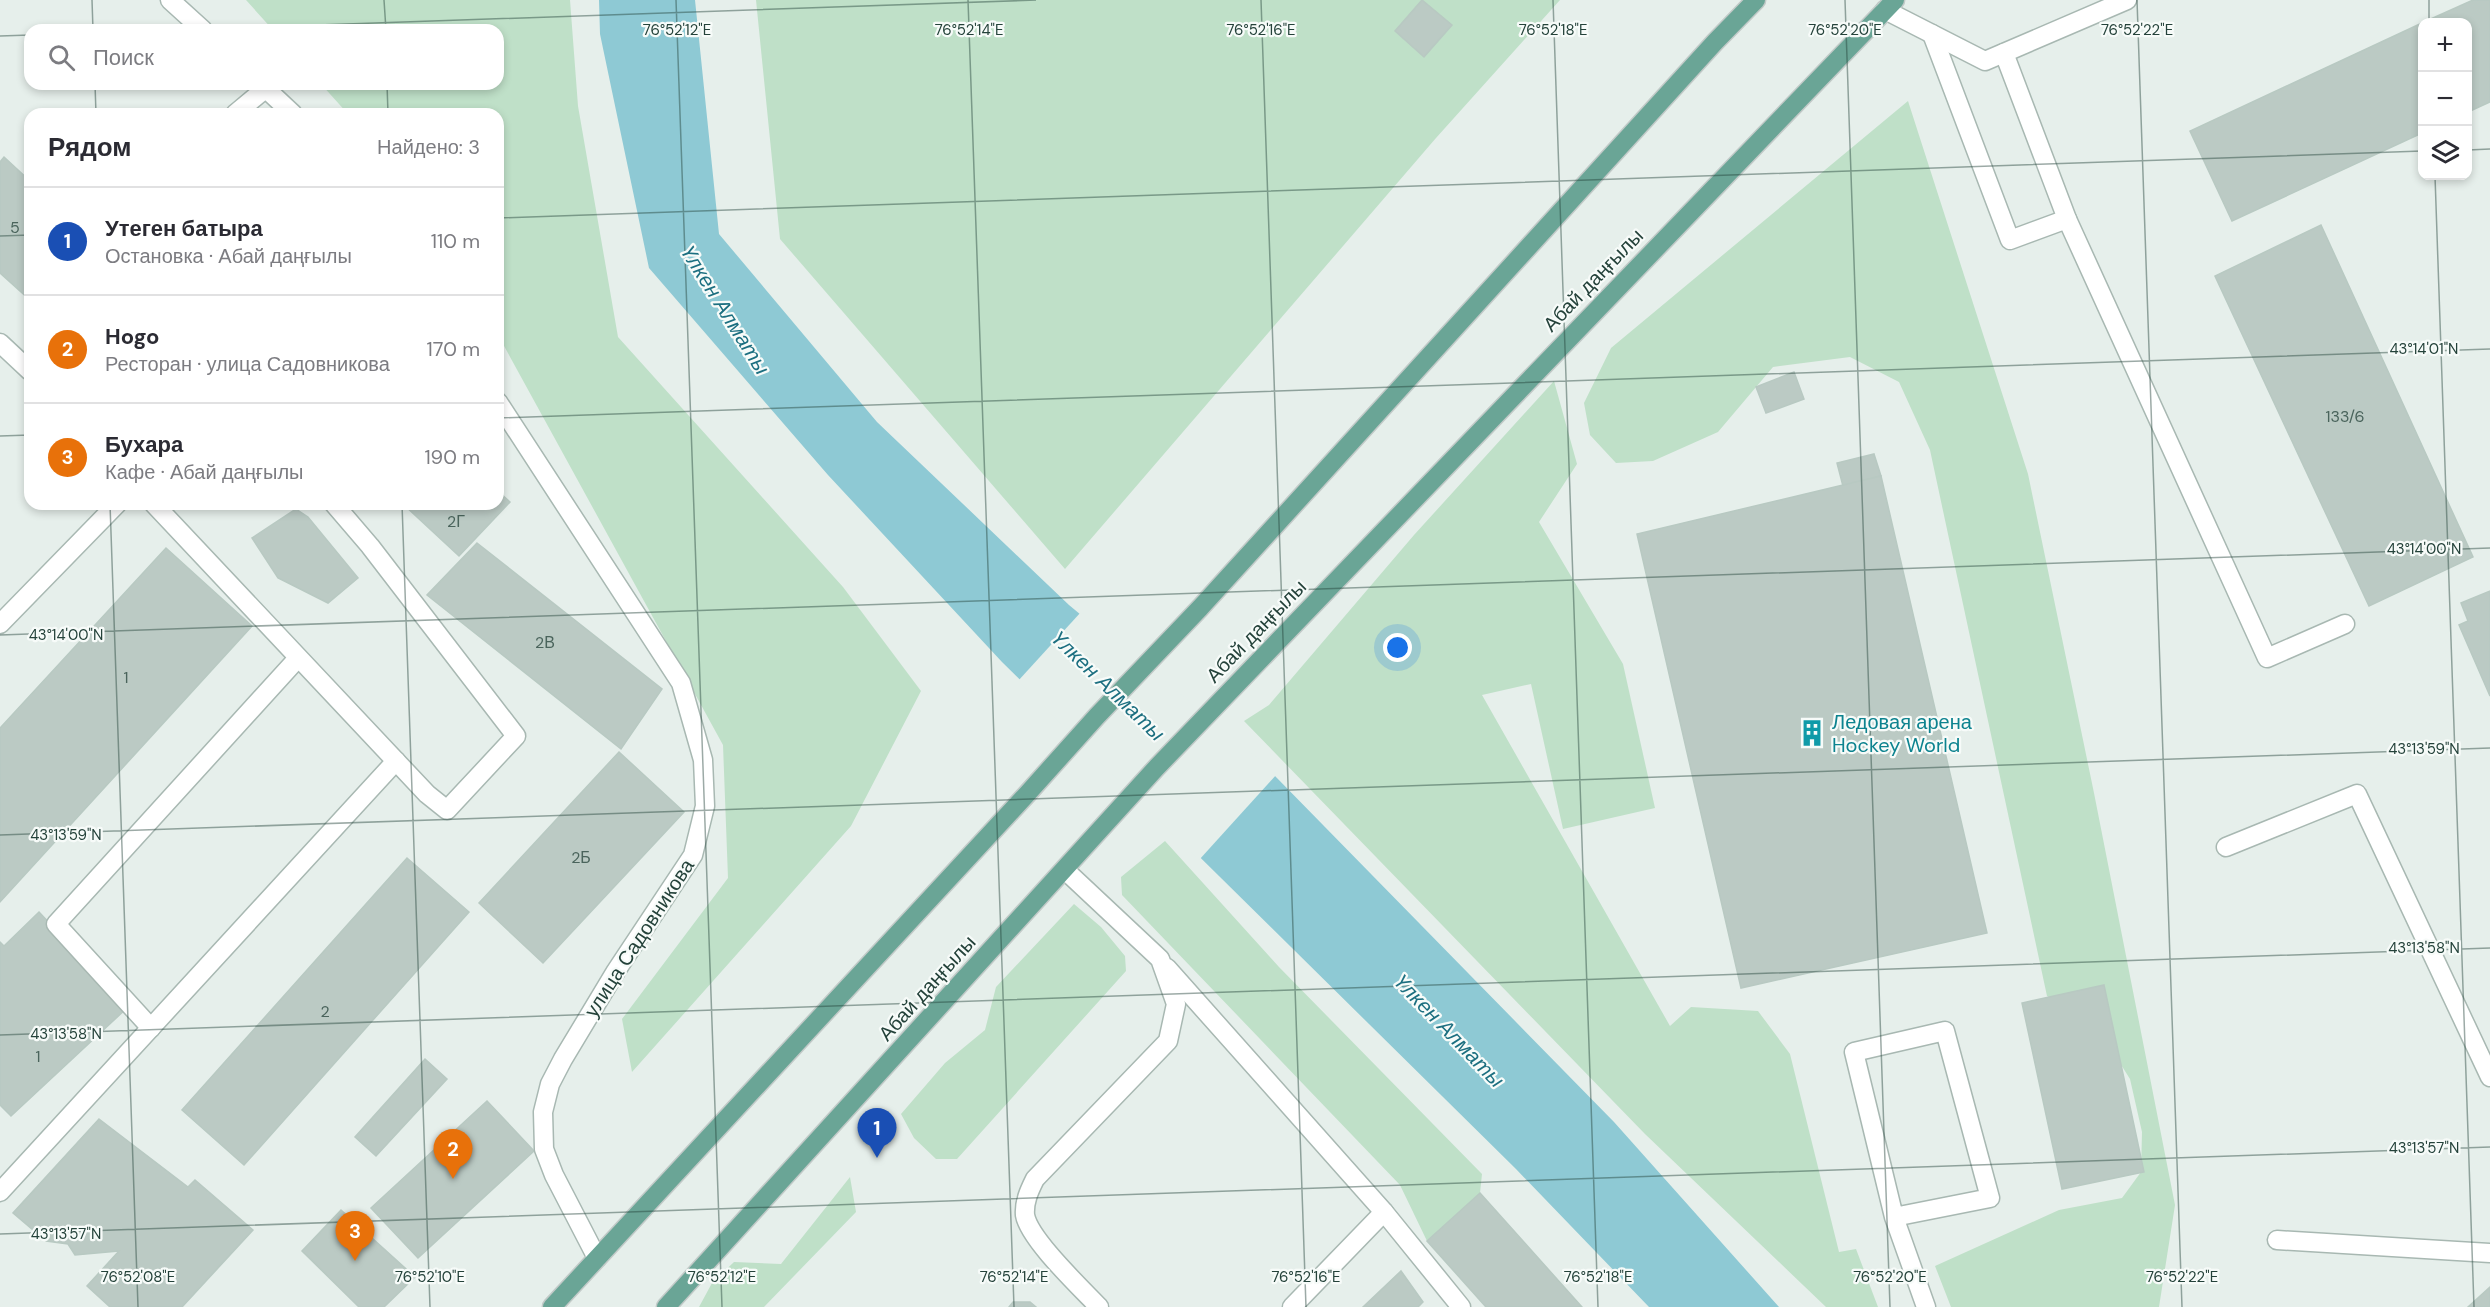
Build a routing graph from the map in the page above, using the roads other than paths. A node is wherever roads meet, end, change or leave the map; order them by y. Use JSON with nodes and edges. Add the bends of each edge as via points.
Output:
{"nodes":[{"id":1,"x":170,"y":0,"type":"edge"},
{"id":2,"x":1756,"y":0,"type":"edge"},
{"id":3,"x":2127,"y":0,"type":"edge"},
{"id":4,"x":1890,"y":5,"type":"edge"},
{"id":5,"x":196,"y":24,"type":"edge"},
{"id":6,"x":1932,"y":34,"type":"junction"},
{"id":7,"x":2004,"y":53,"type":"junction"},
{"id":8,"x":259,"y":90,"type":"edge"},
{"id":9,"x":267,"y":90,"type":"edge"},
{"id":10,"x":241,"y":108,"type":"edge"},
{"id":11,"x":287,"y":108,"type":"edge"},
{"id":12,"x":2067,"y":219,"type":"junction"},
{"id":13,"x":0,"y":343,"type":"edge"},
{"id":14,"x":24,"y":365,"type":"edge"},
{"id":15,"x":504,"y":411,"type":"edge"},
{"id":16,"x":111,"y":510,"type":"edge"},
{"id":17,"x":160,"y":510,"type":"edge"},
{"id":18,"x":339,"y":510,"type":"edge"},
{"id":19,"x":0,"y":624,"type":"edge"},
{"id":20,"x":2344,"y":624,"type":"dead end"},
{"id":21,"x":298,"y":658,"type":"junction"},
{"id":22,"x":396,"y":761,"type":"junction"},
{"id":23,"x":2226,"y":848,"type":"dead end"},
{"id":24,"x":1065,"y":870,"type":"junction"},
{"id":25,"x":1160,"y":959,"type":"junction"},
{"id":26,"x":151,"y":1028,"type":"junction"},
{"id":27,"x":2490,"y":1077,"type":"edge"},
{"id":28,"x":0,"y":1192,"type":"edge"},
{"id":29,"x":1384,"y":1212,"type":"junction"},
{"id":30,"x":1894,"y":1217,"type":"junction"},
{"id":31,"x":2277,"y":1240,"type":"dead end"},
{"id":32,"x":2490,"y":1253,"type":"edge"},
{"id":33,"x":597,"y":1258,"type":"junction"},
{"id":34,"x":552,"y":1307,"type":"edge"},
{"id":35,"x":666,"y":1307,"type":"edge"},
{"id":36,"x":1099,"y":1307,"type":"edge"},
{"id":37,"x":1292,"y":1307,"type":"edge"},
{"id":38,"x":1461,"y":1307,"type":"edge"},
{"id":39,"x":1926,"y":1307,"type":"edge"}],
"edges":[{"from":1,"to":5,"type":"street"},
{"from":2,"to":33,"type":"main road","via":[[1200,608]]},
{"from":3,"to":7,"type":"street"},
{"from":4,"to":6,"type":"street"},
{"from":4,"to":24,"type":"main road","name":"Абай даңғылы","via":[[1257,662]]},
{"from":6,"to":7,"type":"street","via":[[1985,61]]},
{"from":6,"to":12,"type":"street","via":[[2010,240]]},
{"from":7,"to":12,"type":"street"},
{"from":8,"to":10,"type":"street"},
{"from":9,"to":11,"type":"street"},
{"from":12,"to":20,"type":"street","via":[[2267,658]]},
{"from":13,"to":14,"type":"street"},
{"from":15,"to":33,"type":"street","name":"улица Садовникова","via":[[681,683],[703,760],[705,806],[693,855],[616,970],[563,1059],[550,1084],[543,1112],[544,1149]]},
{"from":16,"to":19,"type":"street"},
{"from":17,"to":21,"type":"street"},
{"from":18,"to":22,"type":"street","via":[[516,736],[447,810]]},
{"from":21,"to":22,"type":"street"},
{"from":21,"to":26,"type":"street","via":[[56,924]]},
{"from":22,"to":26,"type":"street"},
{"from":23,"to":27,"type":"street","via":[[2357,794]]},
{"from":24,"to":25,"type":"street"},
{"from":24,"to":35,"type":"main road","name":"Абай даңғылы"},
{"from":25,"to":29,"type":"street"},
{"from":25,"to":36,"type":"street","via":[[1176,1004],[1167,1041],[1035,1179],[1027,1195],[1025,1216],[1032,1234]]},
{"from":26,"to":28,"type":"street"},
{"from":29,"to":37,"type":"street"},
{"from":29,"to":38,"type":"street"},
{"from":30,"to":30,"type":"street","via":[[1854,1052],[1945,1031],[1990,1198]]},
{"from":30,"to":39,"type":"street"},
{"from":31,"to":32,"type":"street"},
{"from":33,"to":34,"type":"main road"}]}
